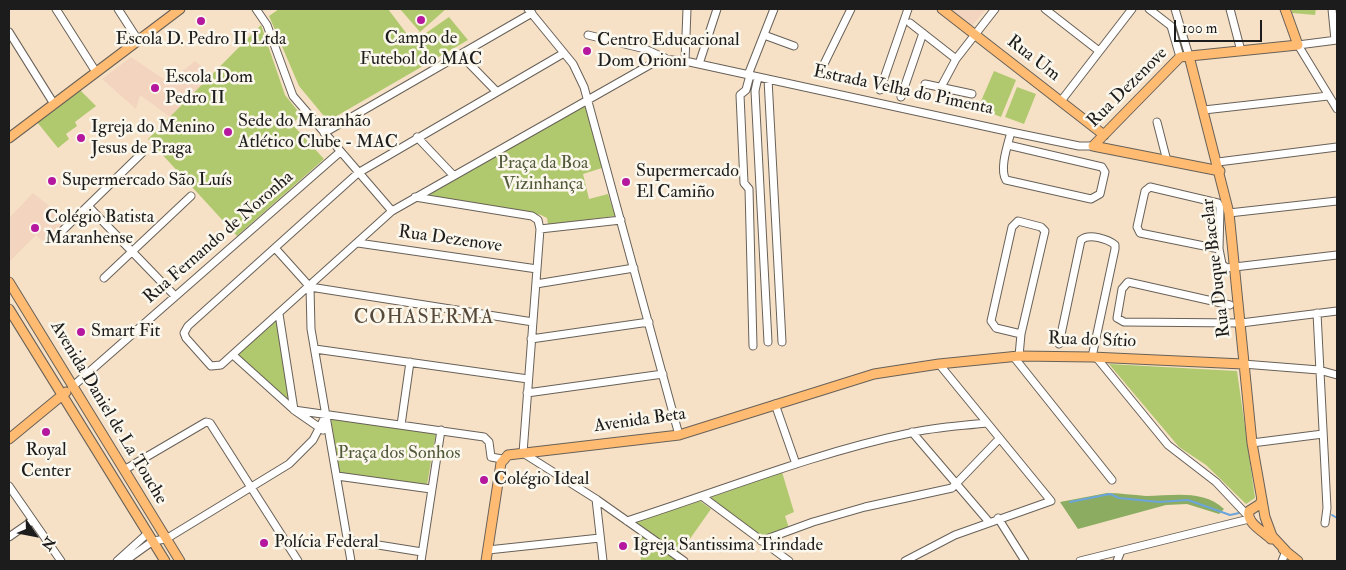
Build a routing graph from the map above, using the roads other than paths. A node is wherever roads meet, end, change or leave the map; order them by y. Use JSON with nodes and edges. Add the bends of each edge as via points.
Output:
{"nodes":[{"id":1,"x":56,"y":9,"type":"edge"},
{"id":2,"x":118,"y":9,"type":"edge"},
{"id":3,"x":180,"y":9,"type":"edge"},
{"id":4,"x":256,"y":9,"type":"edge"},
{"id":5,"x":687,"y":9,"type":"edge"},
{"id":6,"x":717,"y":9,"type":"edge"},
{"id":7,"x":774,"y":9,"type":"edge"},
{"id":8,"x":851,"y":9,"type":"edge"},
{"id":9,"x":908,"y":9,"type":"edge"},
{"id":10,"x":942,"y":9,"type":"edge"},
{"id":11,"x":995,"y":9,"type":"edge"},
{"id":12,"x":1044,"y":9,"type":"edge"},
{"id":13,"x":1132,"y":9,"type":"edge"},
{"id":14,"x":1149,"y":9,"type":"edge"},
{"id":15,"x":1176,"y":9,"type":"edge"},
{"id":16,"x":1230,"y":9,"type":"edge"},
{"id":17,"x":1332,"y":9,"type":"edge"},
{"id":18,"x":1285,"y":10,"type":"edge"},
{"id":19,"x":530,"y":11,"type":"edge"},
{"id":20,"x":910,"y":23,"type":"dead end"},
{"id":21,"x":9,"y":32,"type":"edge"},
{"id":22,"x":923,"y":33,"type":"junction"},
{"id":23,"x":975,"y":34,"type":"junction"},
{"id":24,"x":588,"y":35,"type":"dead end"},
{"id":25,"x":764,"y":35,"type":"junction"},
{"id":26,"x":138,"y":40,"type":"junction"},
{"id":27,"x":1336,"y":40,"type":"edge"},
{"id":28,"x":1298,"y":45,"type":"junction"},
{"id":29,"x":794,"y":46,"type":"dead end"},
{"id":30,"x":1099,"y":51,"type":"junction"},
{"id":31,"x":1241,"y":51,"type":"junction"},
{"id":32,"x":564,"y":53,"type":"junction"},
{"id":33,"x":460,"y":54,"type":"junction"},
{"id":34,"x":1184,"y":56,"type":"junction"},
{"id":35,"x":665,"y":58,"type":"junction"},
{"id":36,"x":956,"y":59,"type":"junction"},
{"id":37,"x":685,"y":61,"type":"junction"},
{"id":38,"x":699,"y":64,"type":"junction"},
{"id":39,"x":822,"y":68,"type":"dead end"},
{"id":40,"x":96,"y":72,"type":"junction"},
{"id":41,"x":749,"y":75,"type":"junction"},
{"id":42,"x":758,"y":77,"type":"junction"},
{"id":43,"x":768,"y":79,"type":"junction"},
{"id":44,"x":925,"y":84,"type":"dead end"},
{"id":45,"x":941,"y":87,"type":"junction"},
{"id":46,"x":880,"y":90,"type":"dead end"},
{"id":47,"x":496,"y":91,"type":"junction"},
{"id":48,"x":972,"y":94,"type":"dead end"},
{"id":49,"x":1328,"y":96,"type":"junction"},
{"id":50,"x":900,"y":97,"type":"dead end"},
{"id":51,"x":587,"y":98,"type":"junction"},
{"id":52,"x":1061,"y":101,"type":"junction"},
{"id":53,"x":54,"y":104,"type":"junction"},
{"id":54,"x":1337,"y":109,"type":"edge"},
{"id":55,"x":1204,"y":110,"type":"junction"},
{"id":56,"x":1157,"y":122,"type":"dead end"},
{"id":57,"x":1011,"y":132,"type":"junction"},
{"id":58,"x":324,"y":133,"type":"junction"},
{"id":59,"x":10,"y":134,"type":"edge"},
{"id":60,"x":1104,"y":134,"type":"junction"},
{"id":61,"x":417,"y":137,"type":"junction"},
{"id":62,"x":1008,"y":145,"type":"junction"},
{"id":63,"x":1093,"y":146,"type":"junction"},
{"id":64,"x":1337,"y":147,"type":"edge"},
{"id":65,"x":340,"y":152,"type":"junction"},
{"id":66,"x":142,"y":153,"type":"dead end"},
{"id":67,"x":1167,"y":161,"type":"junction"},
{"id":68,"x":1219,"y":167,"type":"junction"},
{"id":69,"x":358,"y":173,"type":"junction"},
{"id":70,"x":452,"y":175,"type":"junction"},
{"id":71,"x":191,"y":196,"type":"dead end"},
{"id":72,"x":415,"y":197,"type":"junction"},
{"id":73,"x":1337,"y":201,"type":"edge"},
{"id":74,"x":88,"y":206,"type":"junction"},
{"id":75,"x":392,"y":211,"type":"junction"},
{"id":76,"x":1229,"y":213,"type":"junction"},
{"id":77,"x":620,"y":220,"type":"junction"},
{"id":78,"x":540,"y":229,"type":"junction"},
{"id":79,"x":56,"y":237,"type":"dead end"},
{"id":80,"x":358,"y":243,"type":"junction"},
{"id":81,"x":276,"y":248,"type":"junction"},
{"id":82,"x":1219,"y":249,"type":"junction"},
{"id":83,"x":132,"y":252,"type":"junction"},
{"id":84,"x":1337,"y":255,"type":"edge"},
{"id":85,"x":634,"y":268,"type":"junction"},
{"id":86,"x":1236,"y":268,"type":"junction"},
{"id":87,"x":537,"y":269,"type":"junction"},
{"id":88,"x":104,"y":278,"type":"dead end"},
{"id":89,"x":9,"y":282,"type":"edge"},
{"id":90,"x":536,"y":284,"type":"junction"},
{"id":91,"x":310,"y":287,"type":"junction"},
{"id":92,"x":175,"y":296,"type":"junction"},
{"id":93,"x":1230,"y":305,"type":"dead end"},
{"id":94,"x":9,"y":309,"type":"edge"},
{"id":95,"x":1337,"y":310,"type":"edge"},
{"id":96,"x":1317,"y":313,"type":"junction"},
{"id":97,"x":279,"y":314,"type":"junction"},
{"id":98,"x":533,"y":322,"type":"junction"},
{"id":99,"x":649,"y":322,"type":"junction"},
{"id":100,"x":1241,"y":323,"type":"junction"},
{"id":101,"x":1021,"y":334,"type":"junction"},
{"id":102,"x":531,"y":339,"type":"junction"},
{"id":103,"x":768,"y":342,"type":"dead end"},
{"id":104,"x":782,"y":342,"type":"dead end"},
{"id":105,"x":1059,"y":344,"type":"dead end"},
{"id":106,"x":753,"y":346,"type":"dead end"},
{"id":107,"x":315,"y":349,"type":"junction"},
{"id":108,"x":232,"y":355,"type":"junction"},
{"id":109,"x":1016,"y":356,"type":"junction"},
{"id":110,"x":1094,"y":357,"type":"junction"},
{"id":111,"x":410,"y":362,"type":"junction"},
{"id":112,"x":939,"y":364,"type":"junction"},
{"id":113,"x":1243,"y":364,"type":"junction"},
{"id":114,"x":1319,"y":370,"type":"junction"},
{"id":115,"x":663,"y":374,"type":"junction"},
{"id":116,"x":1337,"y":375,"type":"edge"},
{"id":117,"x":528,"y":379,"type":"junction"},
{"id":118,"x":72,"y":387,"type":"junction"},
{"id":119,"x":527,"y":392,"type":"junction"},
{"id":120,"x":62,"y":396,"type":"junction"},
{"id":121,"x":775,"y":404,"type":"junction"},
{"id":122,"x":294,"y":410,"type":"junction"},
{"id":123,"x":326,"y":415,"type":"junction"},
{"id":124,"x":986,"y":422,"type":"junction"},
{"id":125,"x":401,"y":425,"type":"junction"},
{"id":126,"x":320,"y":428,"type":"junction"},
{"id":127,"x":441,"y":430,"type":"junction"},
{"id":128,"x":912,"y":432,"type":"junction"},
{"id":129,"x":1323,"y":434,"type":"junction"},
{"id":130,"x":330,"y":435,"type":"junction"},
{"id":131,"x":679,"y":435,"type":"junction"},
{"id":132,"x":9,"y":439,"type":"edge"},
{"id":133,"x":999,"y":439,"type":"junction"},
{"id":134,"x":1252,"y":442,"type":"junction"},
{"id":135,"x":523,"y":452,"type":"junction"},
{"id":136,"x":502,"y":459,"type":"junction"},
{"id":137,"x":796,"y":464,"type":"junction"},
{"id":138,"x":124,"y":470,"type":"junction"},
{"id":139,"x":337,"y":476,"type":"junction"},
{"id":140,"x":1112,"y":480,"type":"dead end"},
{"id":141,"x":956,"y":485,"type":"junction"},
{"id":142,"x":9,"y":486,"type":"edge"},
{"id":143,"x":251,"y":488,"type":"junction"},
{"id":144,"x":431,"y":489,"type":"junction"},
{"id":145,"x":703,"y":497,"type":"junction"},
{"id":146,"x":596,"y":499,"type":"junction"},
{"id":147,"x":1253,"y":512,"type":"junction"},
{"id":148,"x":1265,"y":514,"type":"junction"},
{"id":149,"x":998,"y":518,"type":"junction"},
{"id":150,"x":32,"y":520,"type":"junction"},
{"id":151,"x":627,"y":521,"type":"junction"},
{"id":152,"x":989,"y":522,"type":"junction"},
{"id":153,"x":1325,"y":523,"type":"dead end"},
{"id":154,"x":159,"y":528,"type":"junction"},
{"id":155,"x":9,"y":537,"type":"edge"},
{"id":156,"x":150,"y":537,"type":"junction"},
{"id":157,"x":600,"y":538,"type":"junction"},
{"id":158,"x":166,"y":539,"type":"junction"},
{"id":159,"x":347,"y":540,"type":"junction"},
{"id":160,"x":761,"y":541,"type":"junction"},
{"id":161,"x":488,"y":550,"type":"junction"},
{"id":162,"x":1121,"y":551,"type":"junction"},
{"id":163,"x":1286,"y":551,"type":"junction"},
{"id":164,"x":422,"y":552,"type":"junction"},
{"id":165,"x":1105,"y":558,"type":"edge"},
{"id":166,"x":57,"y":560,"type":"edge"},
{"id":167,"x":117,"y":561,"type":"edge"},
{"id":168,"x":125,"y":561,"type":"edge"},
{"id":169,"x":165,"y":561,"type":"edge"},
{"id":170,"x":180,"y":561,"type":"edge"},
{"id":171,"x":298,"y":561,"type":"edge"},
{"id":172,"x":351,"y":561,"type":"edge"},
{"id":173,"x":422,"y":561,"type":"edge"},
{"id":174,"x":486,"y":561,"type":"edge"},
{"id":175,"x":603,"y":561,"type":"edge"},
{"id":176,"x":684,"y":561,"type":"edge"},
{"id":177,"x":789,"y":561,"type":"edge"},
{"id":178,"x":903,"y":561,"type":"edge"},
{"id":179,"x":1025,"y":561,"type":"edge"},
{"id":180,"x":1080,"y":561,"type":"edge"},
{"id":181,"x":1117,"y":561,"type":"edge"},
{"id":182,"x":1282,"y":561,"type":"edge"},
{"id":183,"x":1298,"y":561,"type":"edge"}],
"edges":[{"from":1,"to":40,"type":"street"},
{"from":2,"to":26,"type":"street"},
{"from":3,"to":26,"type":"main road"},
{"from":4,"to":58,"type":"street","via":[[267,26],[290,91]]},
{"from":5,"to":37,"type":"street"},
{"from":6,"to":38,"type":"street"},
{"from":7,"to":25,"type":"street"},
{"from":8,"to":39,"type":"street"},
{"from":9,"to":46,"type":"street"},
{"from":10,"to":23,"type":"main road","name":"Rua Um"},
{"from":11,"to":23,"type":"street"},
{"from":12,"to":30,"type":"street"},
{"from":13,"to":30,"type":"street"},
{"from":14,"to":34,"type":"street","via":[[1171,26]]},
{"from":15,"to":34,"type":"street","name":"Rua Duque Bacelar"},
{"from":16,"to":31,"type":"street"},
{"from":17,"to":27,"type":"street"},
{"from":18,"to":28,"type":"main road"},
{"from":19,"to":32,"type":"street"},
{"from":19,"to":33,"type":"street"},
{"from":20,"to":22,"type":"street"},
{"from":21,"to":53,"type":"street"},
{"from":22,"to":36,"type":"street"},
{"from":22,"to":50,"type":"street"},
{"from":23,"to":36,"type":"street"},
{"from":23,"to":52,"type":"main road","name":"Rua Um"},
{"from":24,"to":35,"type":"street","name":"Estrada Velha do Pimenta","via":[[645,49]]},
{"from":25,"to":29,"type":"street"},
{"from":25,"to":41,"type":"street"},
{"from":26,"to":40,"type":"main road"},
{"from":27,"to":28,"type":"street"},
{"from":28,"to":31,"type":"main road"},
{"from":28,"to":49,"type":"street"},
{"from":30,"to":52,"type":"street"},
{"from":31,"to":34,"type":"main road"},
{"from":32,"to":47,"type":"street"},
{"from":32,"to":51,"type":"street","via":[[580,76]]},
{"from":33,"to":47,"type":"street"},
{"from":33,"to":58,"type":"street"},
{"from":34,"to":55,"type":"main road","name":"Rua Duque Bacelar"},
{"from":34,"to":60,"type":"main road","name":"Rua Dezenove"},
{"from":35,"to":37,"type":"street","name":"Estrada Velha do Pimenta"},
{"from":35,"to":51,"type":"street"},
{"from":36,"to":45,"type":"street"},
{"from":37,"to":38,"type":"street","name":"Estrada Velha do Pimenta"},
{"from":38,"to":41,"type":"street","name":"Estrada Velha do Pimenta"},
{"from":40,"to":53,"type":"main road"},
{"from":41,"to":42,"type":"street","name":"Estrada Velha do Pimenta"},
{"from":41,"to":106,"type":"street","via":[[746,90],[740,96],[744,183],[749,189]]},
{"from":42,"to":43,"type":"street","name":"Estrada Velha do Pimenta"},
{"from":42,"to":103,"type":"street","via":[[755,91]]},
{"from":43,"to":57,"type":"street","name":"Estrada Velha do Pimenta"},
{"from":43,"to":104,"type":"street"},
{"from":44,"to":45,"type":"street"},
{"from":45,"to":48,"type":"street"},
{"from":47,"to":61,"type":"street"},
{"from":49,"to":54,"type":"street"},
{"from":49,"to":55,"type":"street"},
{"from":51,"to":70,"type":"street"},
{"from":51,"to":77,"type":"street"},
{"from":52,"to":60,"type":"main road","name":"Rua Um"},
{"from":53,"to":59,"type":"main road"},
{"from":55,"to":68,"type":"main road","name":"Rua Duque Bacelar"},
{"from":56,"to":67,"type":"street"},
{"from":57,"to":62,"type":"street"},
{"from":57,"to":63,"type":"street","name":"Estrada Velha do Pimenta"},
{"from":58,"to":65,"type":"street"},
{"from":60,"to":63,"type":"main road","name":"Rua Dezenove"},
{"from":61,"to":69,"type":"street"},
{"from":61,"to":70,"type":"street"},
{"from":62,"to":62,"type":"street","via":[[1003,174],[1006,180],[1091,199],[1100,194],[1105,172],[1102,167]]},
{"from":63,"to":67,"type":"main road","name":"Estrada Velha do Pimenta"},
{"from":64,"to":68,"type":"street"},
{"from":65,"to":69,"type":"street"},
{"from":65,"to":92,"type":"street","name":"Rua Fernando de Noronha"},
{"from":66,"to":74,"type":"street"},
{"from":67,"to":68,"type":"main road","name":"Estrada Velha do Pimenta"},
{"from":68,"to":76,"type":"main road","name":"Rua Duque Bacelar"},
{"from":69,"to":75,"type":"street"},
{"from":69,"to":81,"type":"street"},
{"from":70,"to":72,"type":"street"},
{"from":71,"to":83,"type":"street"},
{"from":72,"to":75,"type":"street"},
{"from":72,"to":78,"type":"street","via":[[532,216],[539,222]]},
{"from":73,"to":76,"type":"street"},
{"from":74,"to":79,"type":"street"},
{"from":74,"to":83,"type":"street"},
{"from":75,"to":80,"type":"street"},
{"from":76,"to":86,"type":"main road","name":"Rua Duque Bacelar"},
{"from":77,"to":78,"type":"street"},
{"from":77,"to":85,"type":"street"},
{"from":78,"to":87,"type":"street"},
{"from":80,"to":87,"type":"street","name":"Rua Dezenove"},
{"from":80,"to":91,"type":"street"},
{"from":81,"to":91,"type":"street"},
{"from":81,"to":108,"type":"street","via":[[185,331],[186,338],[211,366],[221,365]]},
{"from":82,"to":82,"type":"street","via":[[1218,204],[1147,188],[1137,227],[1140,232]]},
{"from":82,"to":86,"type":"street","via":[[1224,266]]},
{"from":83,"to":88,"type":"street"},
{"from":83,"to":92,"type":"street"},
{"from":84,"to":86,"type":"street"},
{"from":85,"to":90,"type":"street"},
{"from":85,"to":99,"type":"street"},
{"from":86,"to":100,"type":"main road","name":"Rua Duque Bacelar"},
{"from":87,"to":90,"type":"street"},
{"from":89,"to":118,"type":"main road","name":"Avenida Daniel de La Touche"},
{"from":90,"to":98,"type":"street"},
{"from":91,"to":97,"type":"street"},
{"from":91,"to":98,"type":"street"},
{"from":91,"to":107,"type":"street","via":[[309,314]]},
{"from":92,"to":118,"type":"street","name":"Rua Fernando de Noronha"},
{"from":93,"to":100,"type":"street","via":[[1128,282],[1122,288],[1117,318],[1124,322]]},
{"from":94,"to":120,"type":"main road","name":"Avenida Daniel de La Touche"},
{"from":95,"to":96,"type":"street"},
{"from":96,"to":100,"type":"street"},
{"from":96,"to":114,"type":"street"},
{"from":97,"to":108,"type":"street"},
{"from":97,"to":122,"type":"street"},
{"from":98,"to":102,"type":"street"},
{"from":99,"to":102,"type":"street"},
{"from":99,"to":115,"type":"street"},
{"from":100,"to":113,"type":"main road","name":"Rua Duque Bacelar"},
{"from":101,"to":101,"type":"street","via":[[1045,231],[1018,221],[1012,227],[992,321],[996,328]]},
{"from":101,"to":109,"type":"street"},
{"from":102,"to":117,"type":"street"},
{"from":105,"to":110,"type":"street","via":[[1081,240],[1085,236],[1108,240],[1115,249]]},
{"from":107,"to":111,"type":"street"},
{"from":107,"to":123,"type":"street"},
{"from":108,"to":122,"type":"street"},
{"from":109,"to":110,"type":"main road","name":"Rua do Sítio"},
{"from":109,"to":112,"type":"main road","name":"Rua do Sítio"},
{"from":109,"to":140,"type":"street"},
{"from":110,"to":113,"type":"main road","name":"Rua do Sítio"},
{"from":110,"to":147,"type":"street","via":[[1168,446],[1216,482],[1240,506]]},
{"from":111,"to":117,"type":"street"},
{"from":111,"to":125,"type":"street"},
{"from":112,"to":121,"type":"main road","name":"Avenida Beta","via":[[874,374]]},
{"from":112,"to":124,"type":"street"},
{"from":113,"to":114,"type":"street"},
{"from":113,"to":134,"type":"main road","name":"Rua Duque Bacelar"},
{"from":114,"to":116,"type":"street"},
{"from":114,"to":129,"type":"street"},
{"from":115,"to":119,"type":"street"},
{"from":115,"to":131,"type":"street"},
{"from":117,"to":119,"type":"street"},
{"from":118,"to":120,"type":"main road"},
{"from":118,"to":138,"type":"main road","name":"Avenida Daniel de La Touche"},
{"from":119,"to":135,"type":"street"},
{"from":120,"to":132,"type":"main road"},
{"from":120,"to":156,"type":"main road","name":"Avenida Daniel de La Touche"},
{"from":121,"to":131,"type":"main road","name":"Avenida Beta"},
{"from":121,"to":137,"type":"street"},
{"from":122,"to":123,"type":"street"},
{"from":122,"to":126,"type":"street"},
{"from":123,"to":125,"type":"street"},
{"from":123,"to":126,"type":"street"},
{"from":123,"to":130,"type":"street"},
{"from":124,"to":128,"type":"street"},
{"from":124,"to":133,"type":"street"},
{"from":125,"to":127,"type":"street"},
{"from":126,"to":130,"type":"street"},
{"from":126,"to":143,"type":"street","via":[[294,460]]},
{"from":127,"to":136,"type":"street","via":[[486,437],[490,456]]},
{"from":127,"to":144,"type":"street"},
{"from":128,"to":137,"type":"street"},
{"from":128,"to":141,"type":"street"},
{"from":129,"to":134,"type":"street"},
{"from":129,"to":153,"type":"street"},
{"from":130,"to":139,"type":"street"},
{"from":131,"to":135,"type":"main road","name":"Avenida Beta"},
{"from":133,"to":141,"type":"street"},
{"from":133,"to":149,"type":"street","via":[[1051,501]]},
{"from":134,"to":147,"type":"main road","name":"Rua Duque Bacelar"},
{"from":135,"to":136,"type":"main road","name":"Avenida Beta"},
{"from":135,"to":146,"type":"street"},
{"from":136,"to":161,"type":"main road"},
{"from":137,"to":145,"type":"street"},
{"from":138,"to":143,"type":"street","via":[[208,422]]},
{"from":138,"to":154,"type":"main road","name":"Avenida Daniel de La Touche"},
{"from":139,"to":144,"type":"street"},
{"from":139,"to":159,"type":"street"},
{"from":141,"to":152,"type":"street"},
{"from":141,"to":160,"type":"street","via":[[946,490],[865,507]]},
{"from":142,"to":150,"type":"street"},
{"from":143,"to":158,"type":"street"},
{"from":143,"to":171,"type":"street"},
{"from":144,"to":164,"type":"street"},
{"from":145,"to":151,"type":"street"},
{"from":145,"to":160,"type":"street"},
{"from":146,"to":151,"type":"street"},
{"from":146,"to":157,"type":"street"},
{"from":147,"to":148,"type":"main road","name":"Rua Duque Bacelar"},
{"from":147,"to":148,"type":"main road","via":[[1260,523]]},
{"from":147,"to":162,"type":"street"},
{"from":147,"to":163,"type":"main road"},
{"from":148,"to":163,"type":"main road","name":"Rua Duque Bacelar","via":[[1272,536]]},
{"from":149,"to":152,"type":"street"},
{"from":149,"to":179,"type":"street"},
{"from":150,"to":155,"type":"street"},
{"from":150,"to":166,"type":"street"},
{"from":151,"to":176,"type":"street"},
{"from":152,"to":178,"type":"street"},
{"from":154,"to":156,"type":"main road"},
{"from":154,"to":158,"type":"main road","name":"Avenida Daniel de La Touche"},
{"from":156,"to":158,"type":"street"},
{"from":156,"to":167,"type":"street"},
{"from":156,"to":168,"type":"street"},
{"from":156,"to":169,"type":"main road","name":"Avenida Daniel de La Touche"},
{"from":157,"to":161,"type":"street"},
{"from":157,"to":175,"type":"street"},
{"from":158,"to":170,"type":"main road","name":"Avenida Daniel de La Touche"},
{"from":159,"to":164,"type":"street"},
{"from":159,"to":172,"type":"street"},
{"from":160,"to":177,"type":"street"},
{"from":161,"to":174,"type":"main road"},
{"from":162,"to":165,"type":"street"},
{"from":162,"to":181,"type":"street"},
{"from":163,"to":182,"type":"street"},
{"from":163,"to":183,"type":"main road"},
{"from":164,"to":173,"type":"street"},
{"from":165,"to":180,"type":"street"}]}
